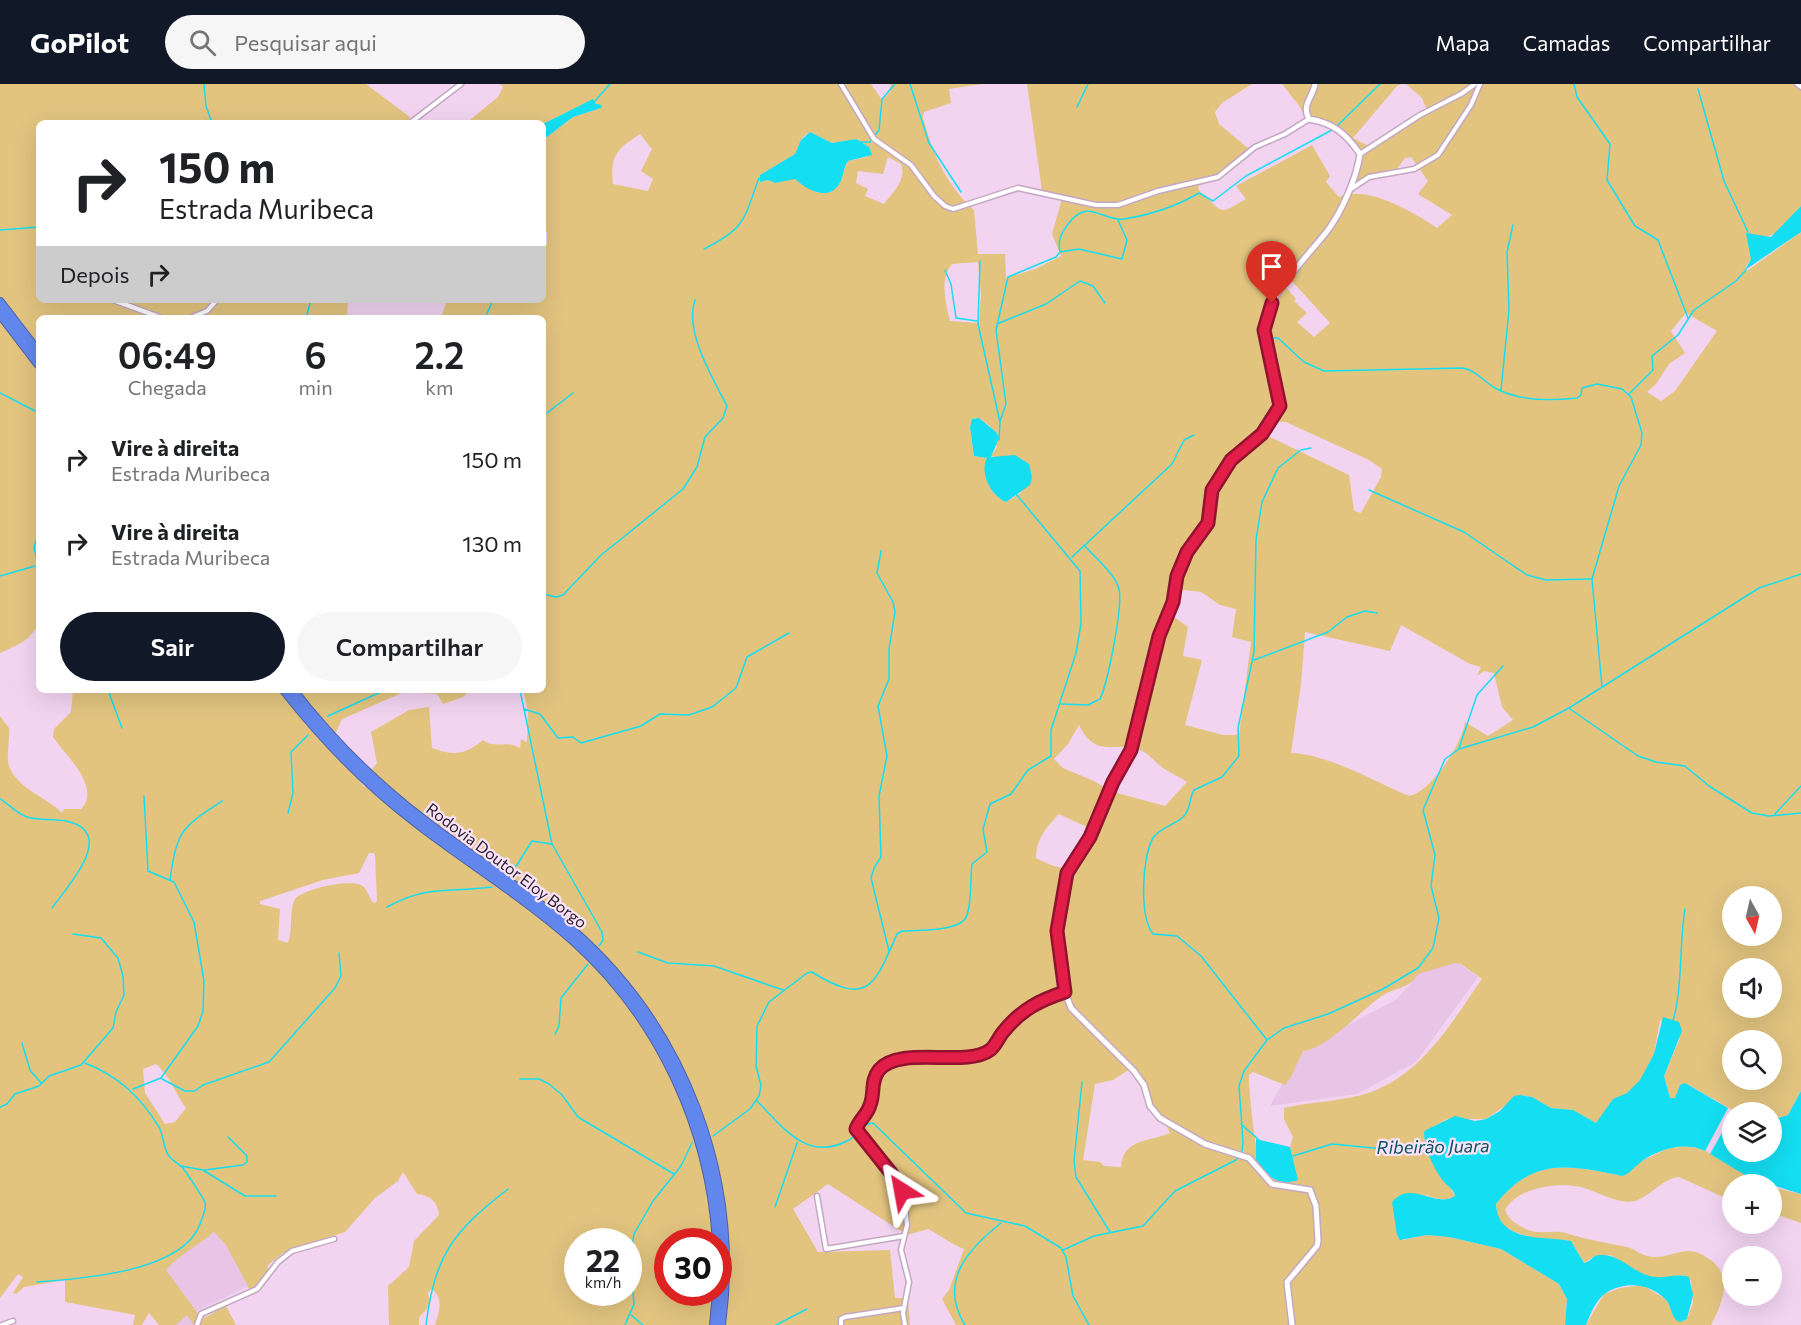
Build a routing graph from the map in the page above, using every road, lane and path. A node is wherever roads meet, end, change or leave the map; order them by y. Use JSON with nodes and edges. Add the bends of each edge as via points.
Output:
{"nodes":[{"id":1,"x":461,"y":84,"type":"edge"},
{"id":2,"x":841,"y":84,"type":"edge"},
{"id":3,"x":1315,"y":84,"type":"edge"},
{"id":4,"x":1475,"y":84,"type":"edge"},
{"id":5,"x":1480,"y":84,"type":"edge"},
{"id":6,"x":1797,"y":84,"type":"edge"},
{"id":7,"x":1801,"y":87,"type":"edge"},
{"id":8,"x":1309,"y":119,"type":"junction"},
{"id":9,"x":414,"y":120,"type":"edge"},
{"id":10,"x":1360,"y":154,"type":"junction"},
{"id":11,"x":1347,"y":192,"type":"junction"},
{"id":12,"x":0,"y":302,"type":"edge"},
{"id":13,"x":121,"y":303,"type":"edge"},
{"id":14,"x":214,"y":303,"type":"edge"},
{"id":15,"x":0,"y":314,"type":"edge"},
{"id":16,"x":154,"y":315,"type":"edge"},
{"id":17,"x":197,"y":315,"type":"edge"},
{"id":18,"x":36,"y":349,"type":"edge"},
{"id":19,"x":36,"y":361,"type":"edge"},
{"id":20,"x":286,"y":693,"type":"edge"},
{"id":21,"x":295,"y":693,"type":"edge"},
{"id":22,"x":1065,"y":992,"type":"junction"},
{"id":23,"x":817,"y":1196,"type":"dead end"},
{"id":24,"x":715,"y":1228,"type":"edge"},
{"id":25,"x":904,"y":1236,"type":"junction"},
{"id":26,"x":334,"y":1239,"type":"dead end"},
{"id":27,"x":716,"y":1306,"type":"edge"},
{"id":28,"x":905,"y":1308,"type":"junction"},
{"id":29,"x":13,"y":1321,"type":"dead end"},
{"id":30,"x":2,"y":1325,"type":"edge"},
{"id":31,"x":197,"y":1325,"type":"edge"},
{"id":32,"x":714,"y":1325,"type":"edge"},
{"id":33,"x":721,"y":1325,"type":"edge"},
{"id":34,"x":841,"y":1325,"type":"edge"},
{"id":35,"x":904,"y":1325,"type":"edge"},
{"id":36,"x":1292,"y":1325,"type":"edge"}],
"edges":[{"from":1,"to":9,"type":"street"},
{"from":2,"to":8,"type":"street","via":[[874,139],[910,165],[934,196],[954,209],[1018,188],[1096,205],[1118,205],[1218,177],[1255,147]]},
{"from":3,"to":8,"type":"street","via":[[1305,105]]},
{"from":4,"to":10,"type":"street"},
{"from":5,"to":11,"type":"street","via":[[1438,155],[1414,169],[1369,177]]},
{"from":6,"to":7,"type":"street"},
{"from":8,"to":10,"type":"street","via":[[1337,128]]},
{"from":10,"to":11,"type":"street","via":[[1356,175]]},
{"from":11,"to":22,"type":"street","via":[[1328,230],[1286,280],[1269,310],[1264,330],[1281,401],[1279,411],[1258,438],[1231,460],[1212,490],[1208,523],[1187,552],[1177,576],[1131,750],[1090,837],[1067,873],[1057,931]]},
{"from":12,"to":18,"type":"highway"},
{"from":13,"to":16,"type":"street"},
{"from":14,"to":17,"type":"street"},
{"from":15,"to":19,"type":"highway"},
{"from":20,"to":24,"type":"highway","name":"Rodovia Doutor Eloy Borgo","via":[[375,789],[564,933],[622,992],[661,1049],[690,1111],[709,1177]]},
{"from":21,"to":33,"type":"highway","name":"Rodovia Doutor Eloy Borgo","via":[[342,746],[394,795],[579,937],[618,977],[648,1016],[686,1083],[713,1162],[725,1245]]},
{"from":22,"to":25,"type":"street","via":[[1031,1005],[1003,1031],[990,1050],[969,1057],[925,1056],[889,1062],[877,1072],[870,1106],[856,1129],[902,1191],[907,1213]]},
{"from":22,"to":36,"type":"street","via":[[1071,1008],[1134,1071],[1160,1118],[1205,1143],[1249,1158],[1272,1184],[1310,1190],[1316,1206],[1318,1241],[1287,1282]]},
{"from":23,"to":25,"type":"street","via":[[826,1250]]},
{"from":25,"to":28,"type":"street","via":[[902,1256],[909,1282]]},
{"from":26,"to":31,"type":"street","via":[[287,1253],[256,1289],[201,1314]]},
{"from":27,"to":32,"type":"highway"},
{"from":28,"to":34,"type":"street","via":[[845,1317]]},
{"from":28,"to":35,"type":"street"},
{"from":29,"to":30,"type":"street"}]}
